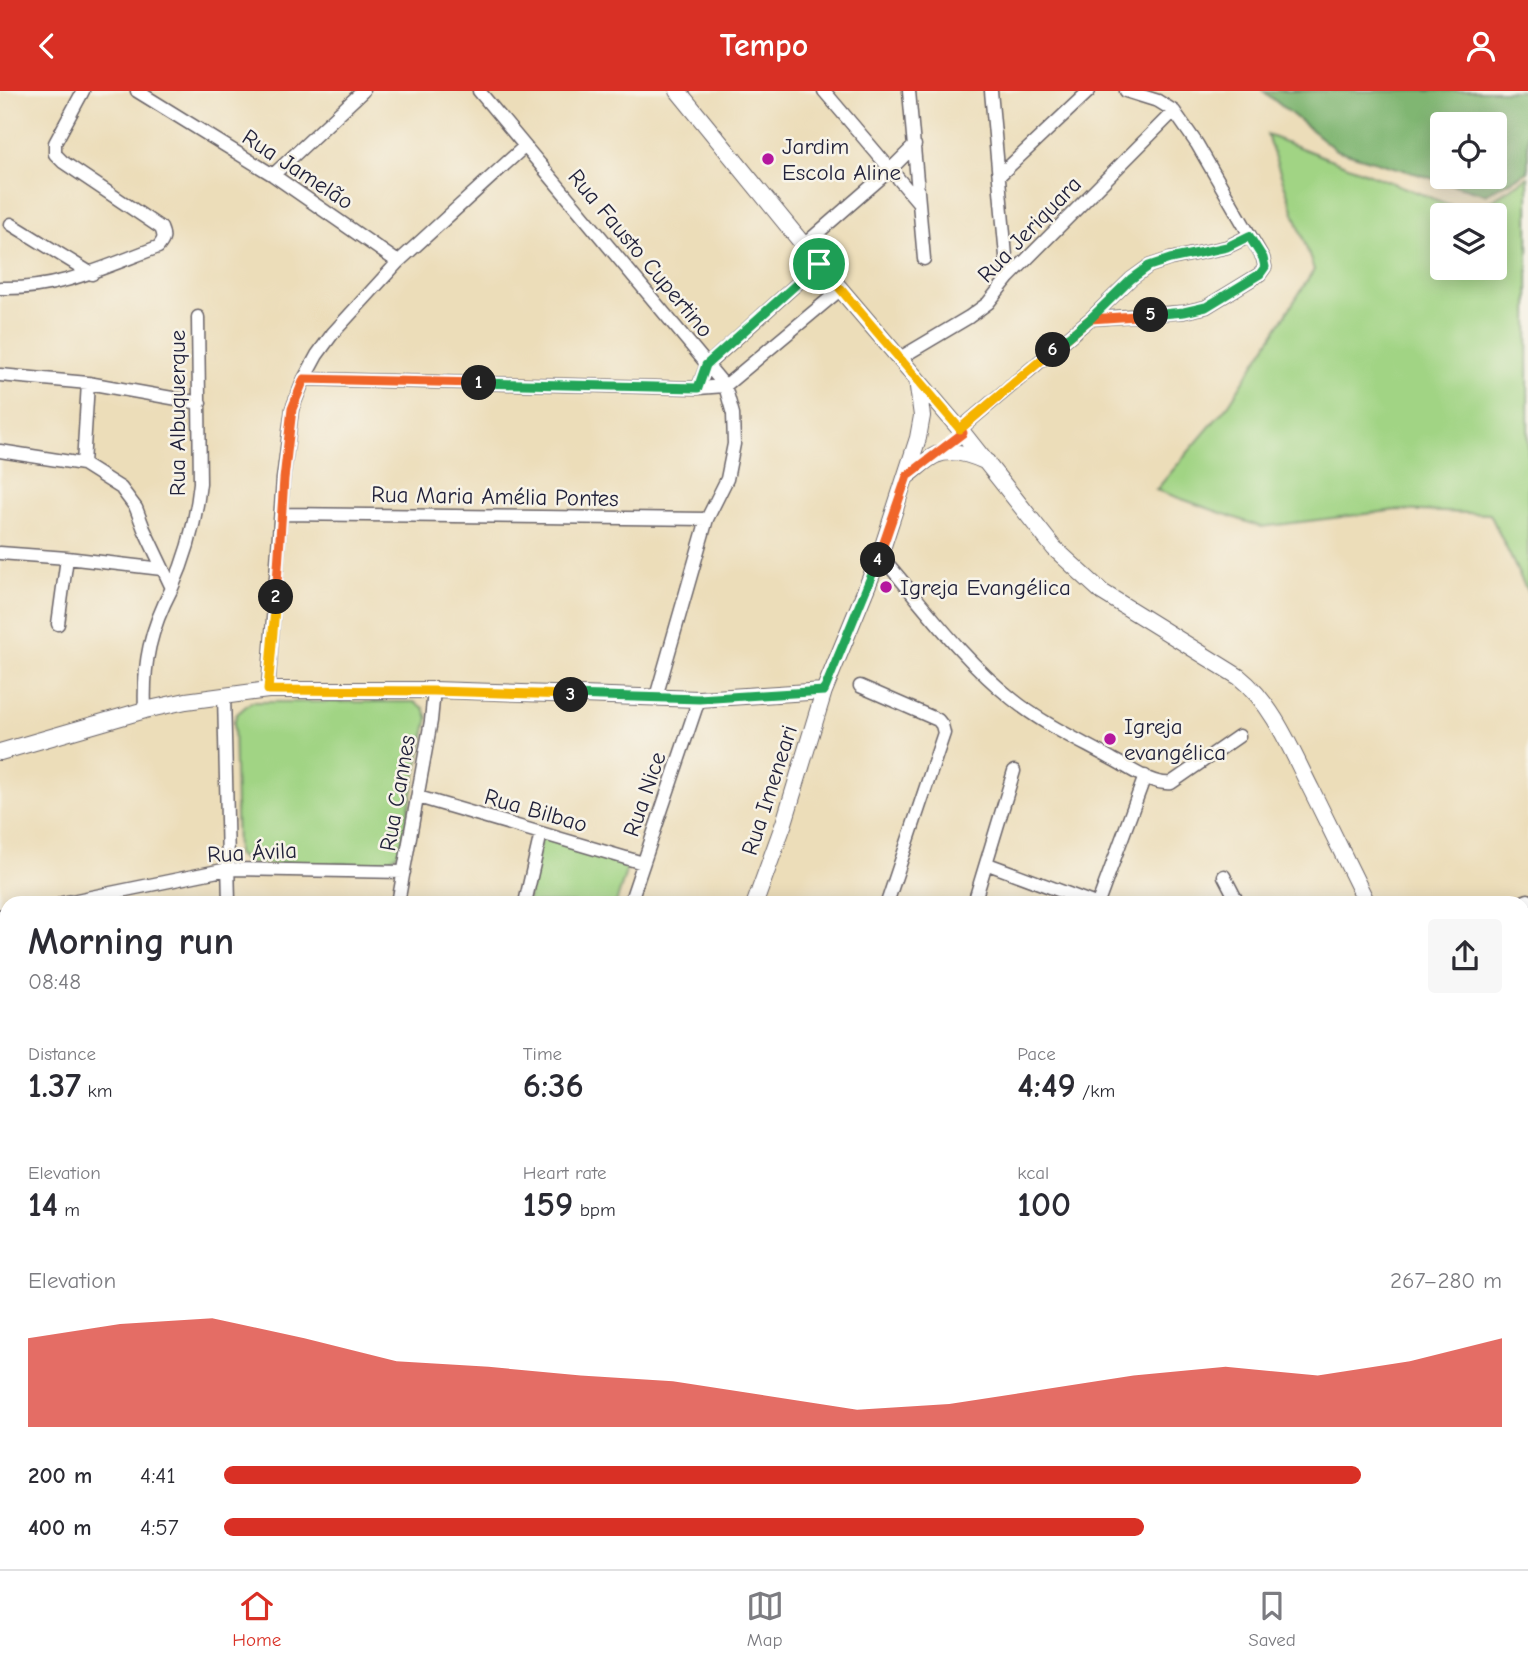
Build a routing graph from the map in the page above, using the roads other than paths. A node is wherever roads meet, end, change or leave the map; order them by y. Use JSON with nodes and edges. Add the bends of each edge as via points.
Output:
{"nodes":[{"id":1,"x":83,"y":91,"type":"edge"},
{"id":2,"x":137,"y":91,"type":"edge"},
{"id":3,"x":363,"y":91,"type":"edge"},
{"id":4,"x":479,"y":91,"type":"edge"},
{"id":5,"x":678,"y":91,"type":"edge"},
{"id":6,"x":824,"y":91,"type":"edge"},
{"id":7,"x":909,"y":91,"type":"edge"},
{"id":8,"x":991,"y":91,"type":"edge"},
{"id":9,"x":1089,"y":91,"type":"edge"},
{"id":10,"x":1126,"y":91,"type":"edge"},
{"id":11,"x":1174,"y":111,"type":"junction"},
{"id":12,"x":915,"y":145,"type":"junction"},
{"id":13,"x":524,"y":147,"type":"junction"},
{"id":14,"x":890,"y":170,"type":"junction"},
{"id":15,"x":273,"y":175,"type":"junction"},
{"id":16,"x":1000,"y":175,"type":"junction"},
{"id":17,"x":919,"y":203,"type":"junction"},
{"id":18,"x":11,"y":224,"type":"dead end"},
{"id":19,"x":1249,"y":236,"type":"junction"},
{"id":20,"x":805,"y":244,"type":"junction"},
{"id":21,"x":924,"y":259,"type":"dead end"},
{"id":22,"x":398,"y":261,"type":"junction"},
{"id":23,"x":819,"y":264,"type":"junction"},
{"id":24,"x":92,"y":274,"type":"junction"},
{"id":25,"x":1008,"y":278,"type":"junction"},
{"id":26,"x":0,"y":288,"type":"edge"},
{"id":27,"x":841,"y":289,"type":"junction"},
{"id":28,"x":198,"y":317,"type":"dead end"},
{"id":29,"x":1090,"y":319,"type":"junction"},
{"id":30,"x":900,"y":358,"type":"junction"},
{"id":31,"x":706,"y":365,"type":"junction"},
{"id":32,"x":0,"y":375,"type":"edge"},
{"id":33,"x":304,"y":379,"type":"junction"},
{"id":34,"x":917,"y":380,"type":"junction"},
{"id":35,"x":88,"y":383,"type":"junction"},
{"id":36,"x":725,"y":386,"type":"junction"},
{"id":37,"x":698,"y":388,"type":"junction"},
{"id":38,"x":200,"y":403,"type":"junction"},
{"id":39,"x":962,"y":431,"type":"junction"},
{"id":40,"x":0,"y":451,"type":"edge"},
{"id":41,"x":936,"y":455,"type":"junction"},
{"id":42,"x":987,"y":462,"type":"junction"},
{"id":43,"x":83,"y":464,"type":"junction"},
{"id":44,"x":907,"y":476,"type":"junction"},
{"id":45,"x":282,"y":514,"type":"junction"},
{"id":46,"x":707,"y":519,"type":"junction"},
{"id":47,"x":0,"y":553,"type":"edge"},
{"id":48,"x":880,"y":555,"type":"junction"},
{"id":49,"x":67,"y":558,"type":"junction"},
{"id":50,"x":162,"y":569,"type":"junction"},
{"id":51,"x":172,"y":588,"type":"junction"},
{"id":52,"x":58,"y":624,"type":"dead end"},
{"id":53,"x":860,"y":686,"type":"dead end"},
{"id":54,"x":268,"y":690,"type":"junction"},
{"id":55,"x":434,"y":691,"type":"junction"},
{"id":56,"x":824,"y":691,"type":"junction"},
{"id":57,"x":224,"y":695,"type":"junction"},
{"id":58,"x":656,"y":697,"type":"junction"},
{"id":59,"x":699,"y":699,"type":"junction"},
{"id":60,"x":145,"y":710,"type":"junction"},
{"id":61,"x":1239,"y":736,"type":"dead end"},
{"id":62,"x":1,"y":748,"type":"edge"},
{"id":63,"x":1014,"y":771,"type":"dead end"},
{"id":64,"x":1145,"y":776,"type":"junction"},
{"id":65,"x":418,"y":797,"type":"junction"},
{"id":66,"x":541,"y":833,"type":"junction"},
{"id":67,"x":643,"y":863,"type":"junction"},
{"id":68,"x":988,"y":864,"type":"junction"},
{"id":69,"x":228,"y":869,"type":"junction"},
{"id":70,"x":404,"y":872,"type":"junction"},
{"id":71,"x":1224,"y":876,"type":"dead end"},
{"id":72,"x":96,"y":896,"type":"edge"},
{"id":73,"x":229,"y":896,"type":"edge"},
{"id":74,"x":399,"y":896,"type":"edge"},
{"id":75,"x":527,"y":896,"type":"edge"},
{"id":76,"x":632,"y":896,"type":"edge"},
{"id":77,"x":758,"y":896,"type":"edge"},
{"id":78,"x":889,"y":896,"type":"edge"},
{"id":79,"x":977,"y":896,"type":"edge"},
{"id":80,"x":1077,"y":896,"type":"edge"},
{"id":81,"x":1099,"y":896,"type":"edge"},
{"id":82,"x":1234,"y":896,"type":"edge"},
{"id":83,"x":1364,"y":896,"type":"edge"}],
"edges":[{"from":1,"to":24,"type":"street","via":[[55,143],[55,155],[161,228],[164,235],[158,247]]},
{"from":2,"to":15,"type":"street","name":"Rua Jamelão"},
{"from":3,"to":15,"type":"street"},
{"from":4,"to":13,"type":"street","name":"Rua Fausto Cupertino"},
{"from":5,"to":20,"type":"street"},
{"from":6,"to":14,"type":"street"},
{"from":7,"to":12,"type":"street"},
{"from":8,"to":16,"type":"street"},
{"from":9,"to":16,"type":"street"},
{"from":10,"to":11,"type":"street"},
{"from":11,"to":19,"type":"street"},
{"from":11,"to":25,"type":"street","name":"Rua Jeriquara"},
{"from":12,"to":14,"type":"street"},
{"from":12,"to":17,"type":"street"},
{"from":13,"to":22,"type":"street"},
{"from":13,"to":31,"type":"street","name":"Rua Fausto Cupertino"},
{"from":14,"to":17,"type":"street"},
{"from":14,"to":20,"type":"street"},
{"from":15,"to":22,"type":"street","name":"Rua Jamelão"},
{"from":16,"to":25,"type":"street"},
{"from":17,"to":21,"type":"street"},
{"from":18,"to":24,"type":"street"},
{"from":19,"to":29,"type":"street","via":[[1227,247],[1149,266]]},
{"from":19,"to":29,"type":"street","via":[[1265,267],[1206,307]]},
{"from":20,"to":23,"type":"street"},
{"from":22,"to":33,"type":"street","via":[[333,333]]},
{"from":23,"to":27,"type":"street"},
{"from":23,"to":31,"type":"street"},
{"from":24,"to":26,"type":"street","via":[[38,287]]},
{"from":25,"to":30,"type":"street","name":"Rua Jeriquara","via":[[988,303]]},
{"from":27,"to":30,"type":"street"},
{"from":27,"to":36,"type":"street"},
{"from":28,"to":38,"type":"street","name":"Rua Albuquerque"},
{"from":29,"to":39,"type":"street"},
{"from":30,"to":34,"type":"street"},
{"from":31,"to":36,"type":"street","name":"Rua Fausto Cupertino"},
{"from":31,"to":37,"type":"street"},
{"from":32,"to":35,"type":"street"},
{"from":33,"to":37,"type":"street"},
{"from":33,"to":45,"type":"street","via":[[292,409]]},
{"from":34,"to":39,"type":"street"},
{"from":34,"to":44,"type":"street","name":"Rua Imeneari","via":[[922,416]]},
{"from":35,"to":38,"type":"street"},
{"from":35,"to":43,"type":"street"},
{"from":36,"to":37,"type":"street"},
{"from":36,"to":46,"type":"street","name":"Rua Fausto Cupertino","via":[[733,414],[734,444],[727,479]]},
{"from":38,"to":51,"type":"street","name":"Rua Albuquerque","via":[[198,509],[187,554]]},
{"from":39,"to":41,"type":"street"},
{"from":39,"to":42,"type":"street"},
{"from":40,"to":43,"type":"street"},
{"from":41,"to":42,"type":"street","via":[[957,453]]},
{"from":41,"to":44,"type":"street"},
{"from":42,"to":83,"type":"street","via":[[1054,548],[1102,592],[1254,689],[1296,760]]},
{"from":43,"to":50,"type":"street","via":[[121,488],[136,508]]},
{"from":44,"to":48,"type":"street","name":"Rua Imeneari"},
{"from":45,"to":46,"type":"street","name":"Rua Maria Amélia Pontes"},
{"from":45,"to":54,"type":"street"},
{"from":46,"to":58,"type":"street","name":"Rua Fausto Cupertino"},
{"from":47,"to":49,"type":"street"},
{"from":48,"to":56,"type":"street","name":"Rua Imeneari"},
{"from":48,"to":64,"type":"street","via":[[969,660],[1011,698]]},
{"from":49,"to":50,"type":"street"},
{"from":49,"to":52,"type":"street"},
{"from":50,"to":51,"type":"street"},
{"from":51,"to":60,"type":"street","name":"Rua Albuquerque","via":[[149,642]]},
{"from":53,"to":78,"type":"street","via":[[938,720],[944,733]]},
{"from":54,"to":55,"type":"street"},
{"from":54,"to":57,"type":"street"},
{"from":55,"to":58,"type":"street"},
{"from":55,"to":65,"type":"street","name":"Rua Cannes"},
{"from":56,"to":59,"type":"street"},
{"from":56,"to":77,"type":"street","name":"Rua Imeneari"},
{"from":57,"to":60,"type":"street"},
{"from":57,"to":69,"type":"street"},
{"from":58,"to":59,"type":"street"},
{"from":59,"to":67,"type":"street","name":"Rua Nice"},
{"from":60,"to":62,"type":"street"},
{"from":61,"to":64,"type":"street","via":[[1171,783]]},
{"from":63,"to":68,"type":"street"},
{"from":64,"to":81,"type":"street"},
{"from":65,"to":66,"type":"street","name":"Rua Bilbao"},
{"from":65,"to":70,"type":"street","name":"Rua Cannes"},
{"from":66,"to":67,"type":"street","name":"Rua Bilbao"},
{"from":66,"to":75,"type":"street"},
{"from":67,"to":76,"type":"street","name":"Rua Nice"},
{"from":68,"to":79,"type":"street"},
{"from":68,"to":80,"type":"street"},
{"from":69,"to":70,"type":"street","name":"Rua Ávila"},
{"from":69,"to":72,"type":"street","name":"Rua Ávila"},
{"from":69,"to":73,"type":"street"},
{"from":70,"to":74,"type":"street","name":"Rua Cannes"},
{"from":71,"to":82,"type":"street"}]}
